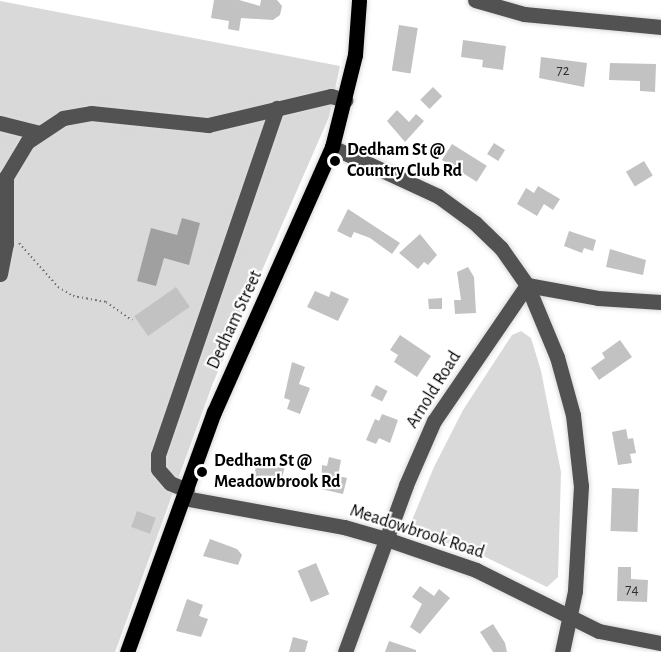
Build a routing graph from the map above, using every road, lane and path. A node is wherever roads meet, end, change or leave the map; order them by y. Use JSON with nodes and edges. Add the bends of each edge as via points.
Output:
{"nodes":[{"id":1,"x":359,"y":0,"type":"edge"},
{"id":2,"x":475,"y":0,"type":"edge"},
{"id":3,"x":661,"y":27,"type":"edge"},
{"id":4,"x":345,"y":100,"type":"junction"},
{"id":5,"x":277,"y":108,"type":"junction"},
{"id":6,"x":0,"y":123,"type":"edge"},
{"id":7,"x":40,"y":133,"type":"junction"},
{"id":8,"x":332,"y":147,"type":"junction"},
{"id":9,"x":3,"y":176,"type":"edge"},
{"id":10,"x":6,"y":237,"type":"junction"},
{"id":11,"x":0,"y":274,"type":"edge"},
{"id":12,"x":527,"y":285,"type":"junction"},
{"id":13,"x":661,"y":302,"type":"edge"},
{"id":14,"x":132,"y":320,"type":"dead end"},
{"id":15,"x":186,"y":494,"type":"junction"},
{"id":16,"x":389,"y":540,"type":"junction"},
{"id":17,"x":572,"y":618,"type":"junction"},
{"id":18,"x":661,"y":643,"type":"edge"},
{"id":19,"x":127,"y":652,"type":"edge"},
{"id":20,"x":345,"y":652,"type":"edge"},
{"id":21,"x":562,"y":652,"type":"edge"}],
"edges":[{"from":1,"to":4,"type":"main road","name":"Dedham Street","via":[[355,55]]},
{"from":2,"to":3,"type":"street","via":[[524,14]]},
{"from":4,"to":5,"type":"street","via":[[331,96]]},
{"from":4,"to":8,"type":"main road","name":"Dedham Street"},
{"from":5,"to":7,"type":"street","via":[[208,125],[76,114]]},
{"from":5,"to":15,"type":"street","via":[[158,455],[158,470]]},
{"from":6,"to":7,"type":"street"},
{"from":7,"to":9,"type":"street","via":[[22,148]]},
{"from":8,"to":12,"type":"street","via":[[438,196],[501,248]]},
{"from":8,"to":15,"type":"main road","name":"Dedham Street","via":[[214,412]]},
{"from":9,"to":10,"type":"street"},
{"from":10,"to":11,"type":"street"},
{"from":10,"to":14,"type":"path","via":[[32,255],[58,287],[73,296],[106,302]]},
{"from":12,"to":13,"type":"street","via":[[598,298]]},
{"from":12,"to":16,"type":"street","name":"Arnold Road","via":[[434,421],[406,485]]},
{"from":12,"to":17,"type":"street","via":[[557,357],[573,415],[581,486]]},
{"from":15,"to":16,"type":"street","name":"Meadowbrook Road"},
{"from":15,"to":19,"type":"main road","name":"Dedham Street"},
{"from":16,"to":17,"type":"street","name":"Meadowbrook Road","via":[[476,570]]},
{"from":16,"to":20,"type":"street","name":"Arnold Road"},
{"from":17,"to":18,"type":"street","name":"Meadowbrook Road","via":[[622,638]]},
{"from":17,"to":21,"type":"street"}]}
